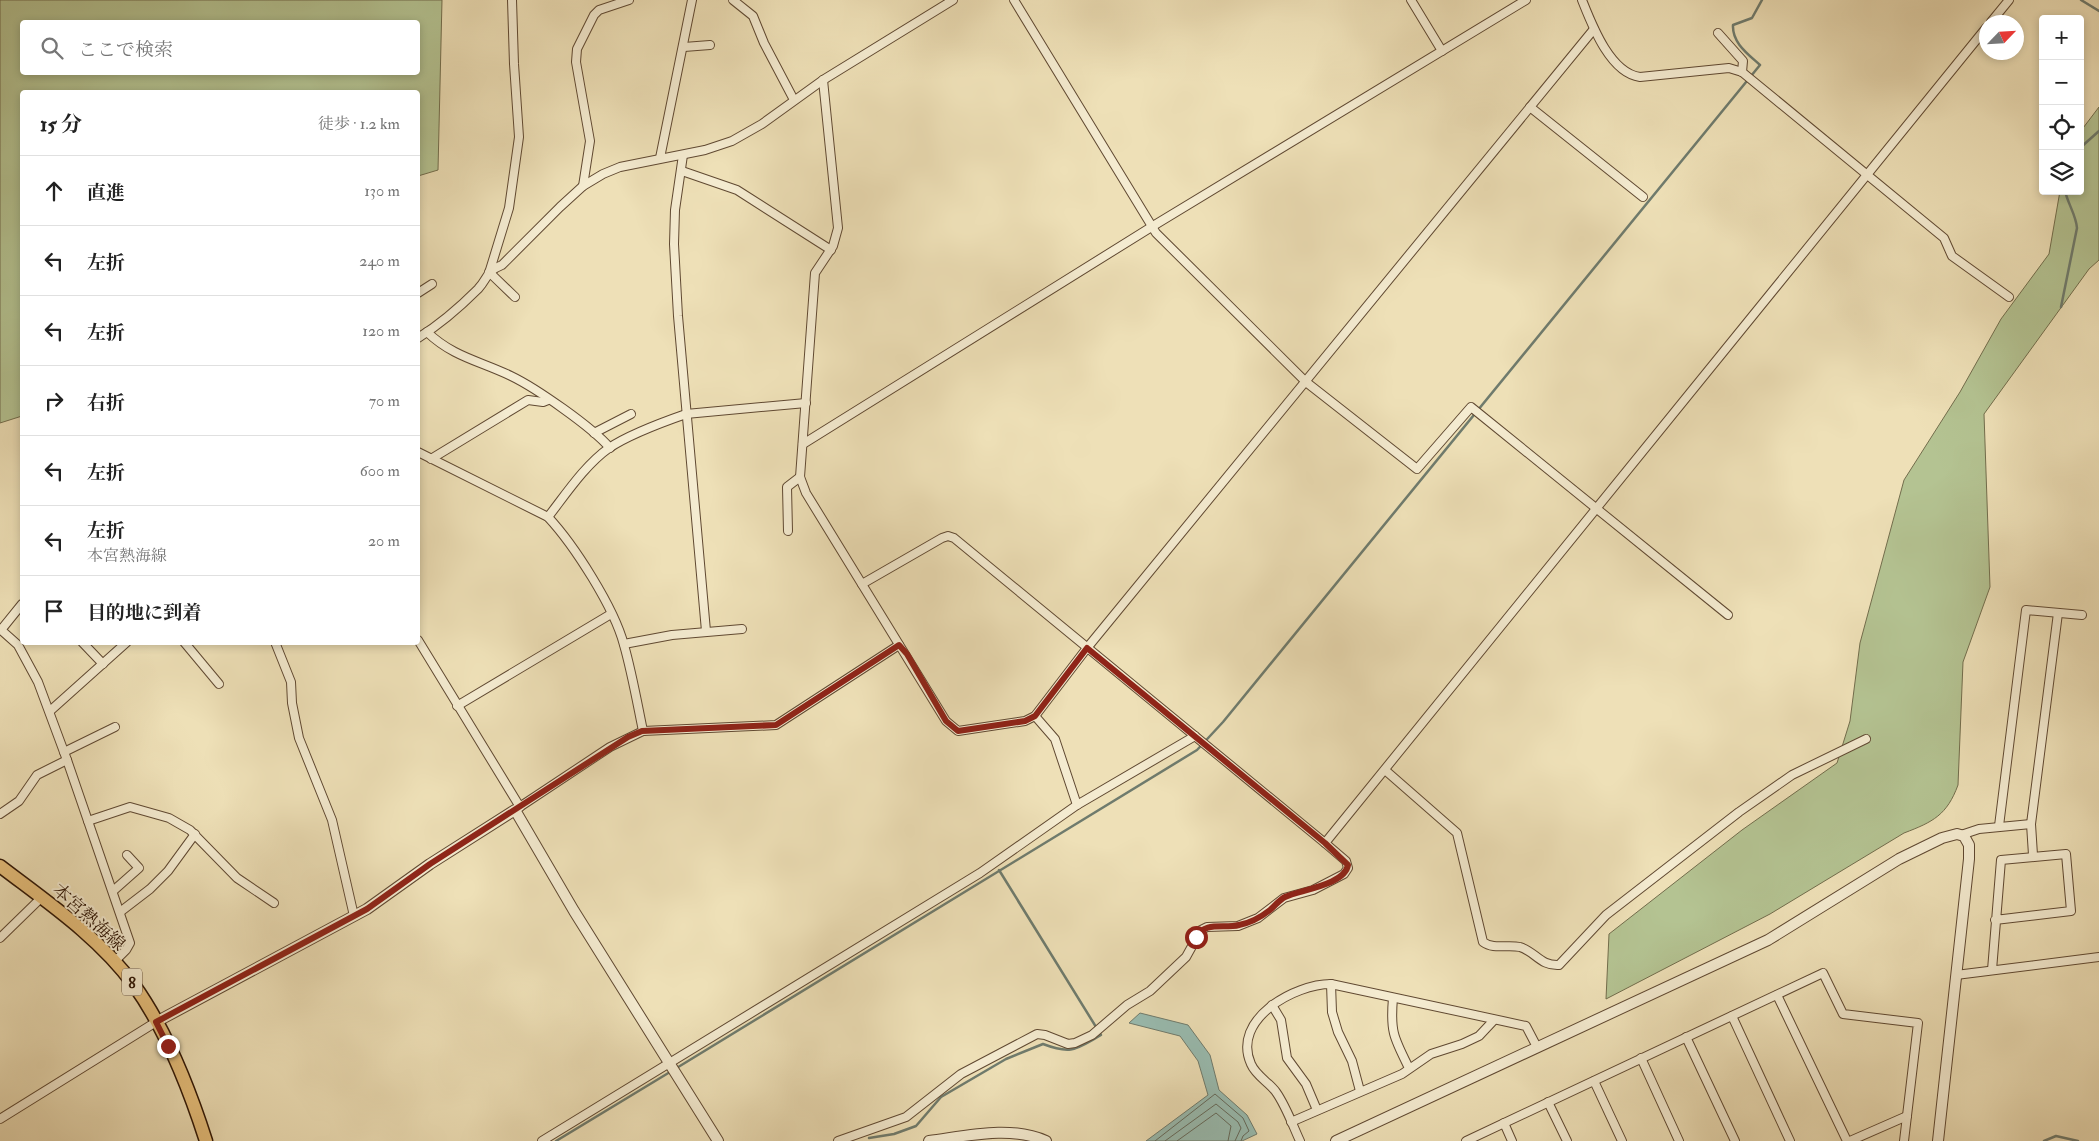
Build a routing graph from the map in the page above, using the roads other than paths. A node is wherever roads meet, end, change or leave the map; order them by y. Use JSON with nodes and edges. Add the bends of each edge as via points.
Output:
{"nodes":[{"id":1,"x":512,"y":0,"type":"edge"},
{"id":2,"x":629,"y":0,"type":"edge"},
{"id":3,"x":692,"y":0,"type":"edge"},
{"id":4,"x":733,"y":0,"type":"edge"},
{"id":5,"x":952,"y":0,"type":"edge"},
{"id":6,"x":1014,"y":0,"type":"edge"},
{"id":7,"x":1411,"y":0,"type":"edge"},
{"id":8,"x":1526,"y":0,"type":"edge"},
{"id":9,"x":1582,"y":0,"type":"edge"},
{"id":10,"x":2009,"y":0,"type":"edge"},
{"id":11,"x":1997,"y":15,"type":"edge"},
{"id":12,"x":1594,"y":29,"type":"junction"},
{"id":13,"x":1718,"y":33,"type":"dead end"},
{"id":14,"x":1979,"y":37,"type":"edge"},
{"id":15,"x":710,"y":45,"type":"dead end"},
{"id":16,"x":684,"y":47,"type":"junction"},
{"id":17,"x":1442,"y":51,"type":"junction"},
{"id":18,"x":1742,"y":72,"type":"junction"},
{"id":19,"x":823,"y":80,"type":"junction"},
{"id":20,"x":794,"y":100,"type":"junction"},
{"id":21,"x":1530,"y":107,"type":"junction"},
{"id":22,"x":683,"y":155,"type":"junction"},
{"id":23,"x":660,"y":158,"type":"junction"},
{"id":24,"x":682,"y":171,"type":"junction"},
{"id":25,"x":1867,"y":176,"type":"junction"},
{"id":26,"x":583,"y":186,"type":"junction"},
{"id":27,"x":1643,"y":197,"type":"dead end"},
{"id":28,"x":1153,"y":226,"type":"junction"},
{"id":29,"x":831,"y":250,"type":"junction"},
{"id":30,"x":490,"y":271,"type":"junction"},
{"id":31,"x":432,"y":284,"type":"dead end"},
{"id":32,"x":420,"y":292,"type":"edge"},
{"id":33,"x":515,"y":297,"type":"dead end"},
{"id":34,"x":2009,"y":297,"type":"dead end"},
{"id":35,"x":427,"y":332,"type":"junction"},
{"id":36,"x":420,"y":337,"type":"edge"},
{"id":37,"x":1306,"y":382,"type":"junction"},
{"id":38,"x":548,"y":400,"type":"junction"},
{"id":39,"x":806,"y":404,"type":"junction"},
{"id":40,"x":631,"y":414,"type":"dead end"},
{"id":41,"x":686,"y":414,"type":"junction"},
{"id":42,"x":594,"y":433,"type":"junction"},
{"id":43,"x":803,"y":444,"type":"junction"},
{"id":44,"x":610,"y":448,"type":"junction"},
{"id":45,"x":420,"y":453,"type":"edge"},
{"id":46,"x":431,"y":459,"type":"junction"},
{"id":47,"x":800,"y":477,"type":"junction"},
{"id":48,"x":1596,"y":509,"type":"junction"},
{"id":49,"x":548,"y":517,"type":"junction"},
{"id":50,"x":788,"y":531,"type":"dead end"},
{"id":51,"x":862,"y":584,"type":"junction"},
{"id":52,"x":20,"y":607,"type":"edge"},
{"id":53,"x":2058,"y":612,"type":"junction"},
{"id":54,"x":611,"y":614,"type":"junction"},
{"id":55,"x":1728,"y":615,"type":"dead end"},
{"id":56,"x":2082,"y":615,"type":"dead end"},
{"id":57,"x":742,"y":629,"type":"dead end"},
{"id":58,"x":2,"y":630,"type":"edge"},
{"id":59,"x":706,"y":631,"type":"junction"},
{"id":60,"x":0,"y":640,"type":"edge"},
{"id":61,"x":420,"y":643,"type":"edge"},
{"id":62,"x":624,"y":644,"type":"junction"},
{"id":63,"x":85,"y":645,"type":"edge"},
{"id":64,"x":124,"y":645,"type":"edge"},
{"id":65,"x":186,"y":645,"type":"edge"},
{"id":66,"x":276,"y":645,"type":"edge"},
{"id":67,"x":899,"y":645,"type":"junction"},
{"id":68,"x":1087,"y":648,"type":"junction"},
{"id":69,"x":103,"y":664,"type":"junction"},
{"id":70,"x":219,"y":684,"type":"dead end"},
{"id":71,"x":457,"y":706,"type":"junction"},
{"id":72,"x":50,"y":711,"type":"junction"},
{"id":73,"x":1035,"y":716,"type":"junction"},
{"id":74,"x":115,"y":727,"type":"dead end"},
{"id":75,"x":642,"y":731,"type":"junction"},
{"id":76,"x":1197,"y":738,"type":"junction"},
{"id":77,"x":1866,"y":739,"type":"dead end"},
{"id":78,"x":64,"y":752,"type":"junction"},
{"id":79,"x":67,"y":760,"type":"junction"},
{"id":80,"x":1385,"y":770,"type":"junction"},
{"id":81,"x":1077,"y":805,"type":"junction"},
{"id":82,"x":517,"y":809,"type":"junction"},
{"id":83,"x":1,"y":812,"type":"edge"},
{"id":84,"x":88,"y":821,"type":"junction"},
{"id":85,"x":2031,"y":824,"type":"junction"},
{"id":86,"x":1999,"y":826,"type":"junction"},
{"id":87,"x":195,"y":834,"type":"junction"},
{"id":88,"x":1961,"y":834,"type":"junction"},
{"id":89,"x":1325,"y":843,"type":"junction"},
{"id":90,"x":127,"y":855,"type":"dead end"},
{"id":91,"x":2033,"y":855,"type":"junction"},
{"id":92,"x":0,"y":866,"type":"edge"},
{"id":93,"x":113,"y":891,"type":"junction"},
{"id":94,"x":42,"y":898,"type":"junction"},
{"id":95,"x":274,"y":902,"type":"dead end"},
{"id":96,"x":120,"y":912,"type":"junction"},
{"id":97,"x":354,"y":916,"type":"junction"},
{"id":98,"x":1995,"y":920,"type":"junction"},
{"id":99,"x":0,"y":938,"type":"edge"},
{"id":100,"x":2099,"y":957,"type":"edge"},
{"id":101,"x":114,"y":962,"type":"junction"},
{"id":102,"x":1992,"y":970,"type":"junction"},
{"id":103,"x":1956,"y":975,"type":"junction"},
{"id":104,"x":1331,"y":984,"type":"junction"},
{"id":105,"x":1777,"y":995,"type":"junction"},
{"id":106,"x":1393,"y":998,"type":"junction"},
{"id":107,"x":1272,"y":1005,"type":"junction"},
{"id":108,"x":1732,"y":1016,"type":"junction"},
{"id":109,"x":1494,"y":1020,"type":"junction"},
{"id":110,"x":156,"y":1022,"type":"junction"},
{"id":111,"x":1686,"y":1037,"type":"junction"},
{"id":112,"x":1537,"y":1048,"type":"junction"},
{"id":113,"x":1641,"y":1058,"type":"junction"},
{"id":114,"x":668,"y":1062,"type":"junction"},
{"id":115,"x":1409,"y":1068,"type":"junction"},
{"id":116,"x":1594,"y":1081,"type":"junction"},
{"id":117,"x":1360,"y":1091,"type":"junction"},
{"id":118,"x":1548,"y":1102,"type":"junction"},
{"id":119,"x":1317,"y":1110,"type":"junction"},
{"id":120,"x":1907,"y":1116,"type":"junction"},
{"id":121,"x":0,"y":1119,"type":"edge"},
{"id":122,"x":1291,"y":1122,"type":"junction"},
{"id":123,"x":1504,"y":1123,"type":"junction"},
{"id":124,"x":206,"y":1141,"type":"edge"},
{"id":125,"x":542,"y":1141,"type":"edge"},
{"id":126,"x":718,"y":1141,"type":"edge"},
{"id":127,"x":838,"y":1141,"type":"edge"},
{"id":128,"x":929,"y":1141,"type":"edge"},
{"id":129,"x":1046,"y":1141,"type":"edge"},
{"id":130,"x":1300,"y":1141,"type":"edge"},
{"id":131,"x":1336,"y":1141,"type":"edge"},
{"id":132,"x":1466,"y":1141,"type":"edge"},
{"id":133,"x":1512,"y":1141,"type":"edge"},
{"id":134,"x":1567,"y":1141,"type":"edge"},
{"id":135,"x":1622,"y":1141,"type":"edge"},
{"id":136,"x":1680,"y":1141,"type":"edge"},
{"id":137,"x":1735,"y":1141,"type":"edge"},
{"id":138,"x":1790,"y":1141,"type":"edge"},
{"id":139,"x":1848,"y":1141,"type":"edge"},
{"id":140,"x":1904,"y":1141,"type":"edge"},
{"id":141,"x":1938,"y":1141,"type":"edge"}],
"edges":[{"from":1,"to":30,"type":"street","via":[[519,137],[509,208]]},
{"from":2,"to":26,"type":"street","via":[[594,14],[577,49],[576,62],[590,141]]},
{"from":3,"to":16,"type":"street"},
{"from":4,"to":20,"type":"street","via":[[753,16]]},
{"from":5,"to":19,"type":"street"},
{"from":6,"to":28,"type":"street"},
{"from":7,"to":17,"type":"street"},
{"from":8,"to":17,"type":"street"},
{"from":9,"to":12,"type":"street"},
{"from":10,"to":11,"type":"street"},
{"from":12,"to":18,"type":"street","via":[[1615,62],[1630,76],[1729,68]]},
{"from":12,"to":21,"type":"street"},
{"from":13,"to":18,"type":"street","via":[[1743,61]]},
{"from":14,"to":25,"type":"street"},
{"from":15,"to":16,"type":"street"},
{"from":16,"to":23,"type":"street"},
{"from":17,"to":28,"type":"street"},
{"from":18,"to":25,"type":"street"},
{"from":19,"to":20,"type":"street"},
{"from":19,"to":29,"type":"street","via":[[838,211],[836,238]]},
{"from":20,"to":22,"type":"street","via":[[732,141]]},
{"from":21,"to":27,"type":"street"},
{"from":21,"to":37,"type":"street"},
{"from":22,"to":23,"type":"street"},
{"from":22,"to":24,"type":"street"},
{"from":23,"to":26,"type":"street","via":[[613,169]]},
{"from":24,"to":29,"type":"street","via":[[737,190]]},
{"from":24,"to":41,"type":"street","via":[[675,210],[674,244]]},
{"from":25,"to":34,"type":"street","via":[[1944,238],[1952,256]]},
{"from":25,"to":48,"type":"street"},
{"from":26,"to":30,"type":"street","via":[[502,265]]},
{"from":28,"to":37,"type":"street","via":[[1156,233]]},
{"from":28,"to":43,"type":"street"},
{"from":29,"to":39,"type":"street","via":[[815,273]]},
{"from":30,"to":33,"type":"street"},
{"from":30,"to":35,"type":"street","via":[[479,288]]},
{"from":31,"to":32,"type":"street"},
{"from":35,"to":36,"type":"street"},
{"from":35,"to":38,"type":"street","via":[[443,347],[512,376]]},
{"from":37,"to":48,"type":"street","via":[[1417,469],[1471,407]]},
{"from":37,"to":68,"type":"street"},
{"from":38,"to":42,"type":"street"},
{"from":38,"to":46,"type":"street","via":[[528,400]]},
{"from":39,"to":41,"type":"street"},
{"from":39,"to":43,"type":"street"},
{"from":40,"to":42,"type":"street"},
{"from":41,"to":44,"type":"street"},
{"from":41,"to":59,"type":"street"},
{"from":42,"to":44,"type":"street"},
{"from":43,"to":47,"type":"street"},
{"from":44,"to":49,"type":"street","via":[[598,457]]},
{"from":45,"to":46,"type":"street"},
{"from":46,"to":49,"type":"street"},
{"from":47,"to":50,"type":"street","via":[[787,487]]},
{"from":47,"to":51,"type":"street","via":[[806,493]]},
{"from":48,"to":55,"type":"street"},
{"from":48,"to":80,"type":"street"},
{"from":49,"to":54,"type":"street","via":[[573,546]]},
{"from":51,"to":67,"type":"street"},
{"from":51,"to":68,"type":"street","via":[[948,536]]},
{"from":52,"to":58,"type":"street"},
{"from":53,"to":56,"type":"street"},
{"from":53,"to":85,"type":"street"},
{"from":53,"to":86,"type":"street","via":[[2026,610]]},
{"from":54,"to":62,"type":"street"},
{"from":54,"to":71,"type":"street"},
{"from":57,"to":59,"type":"street"},
{"from":58,"to":60,"type":"street"},
{"from":58,"to":72,"type":"street","via":[[26,658]]},
{"from":59,"to":62,"type":"street"},
{"from":61,"to":71,"type":"street"},
{"from":62,"to":75,"type":"street"},
{"from":63,"to":69,"type":"street"},
{"from":64,"to":69,"type":"street"},
{"from":65,"to":70,"type":"street"},
{"from":66,"to":97,"type":"street","via":[[291,682],[298,738],[332,820]]},
{"from":67,"to":73,"type":"street","via":[[946,721],[958,731],[1025,721]]},
{"from":67,"to":75,"type":"street","via":[[776,725]]},
{"from":68,"to":73,"type":"street"},
{"from":68,"to":76,"type":"street"},
{"from":69,"to":72,"type":"street"},
{"from":71,"to":82,"type":"street"},
{"from":72,"to":78,"type":"street"},
{"from":73,"to":81,"type":"street","via":[[1058,745]]},
{"from":74,"to":78,"type":"street"},
{"from":75,"to":82,"type":"street","via":[[610,747]]},
{"from":76,"to":81,"type":"street"},
{"from":76,"to":89,"type":"street"},
{"from":77,"to":80,"type":"street","via":[[1792,775],[1740,812],[1606,915],[1558,965],[1546,964],[1520,947],[1488,946],[1482,942],[1457,833]]},
{"from":78,"to":79,"type":"street"},
{"from":79,"to":83,"type":"street","via":[[37,775],[19,801]]},
{"from":79,"to":84,"type":"street"},
{"from":80,"to":89,"type":"street"},
{"from":81,"to":114,"type":"street","via":[[980,873]]},
{"from":82,"to":97,"type":"street"},
{"from":82,"to":114,"type":"street","via":[[574,911]]},
{"from":84,"to":87,"type":"street","via":[[130,807],[169,818]]},
{"from":84,"to":93,"type":"street"},
{"from":85,"to":86,"type":"street"},
{"from":85,"to":91,"type":"street"},
{"from":86,"to":88,"type":"street"},
{"from":87,"to":95,"type":"street","via":[[237,878]]},
{"from":87,"to":96,"type":"street","via":[[168,871]]},
{"from":88,"to":103,"type":"street","via":[[1969,845],[1969,859]]},
{"from":88,"to":112,"type":"street","via":[[1942,838],[1899,859],[1768,940]]},
{"from":89,"to":127,"type":"street","via":[[1346,861],[1348,868],[1344,874],[1313,890],[1284,898],[1258,918],[1238,926],[1201,930],[1186,957],[1150,991],[1127,1005],[1092,1035],[1068,1044],[1037,1034],[961,1074],[906,1117]]},
{"from":90,"to":93,"type":"street","via":[[139,868]]},
{"from":91,"to":98,"type":"street","via":[[2001,860]]},
{"from":91,"to":98,"type":"street","via":[[2066,854],[2071,911]]},
{"from":92,"to":94,"type":"main road","name":"本宮熱海線","number":"8"},
{"from":93,"to":96,"type":"street"},
{"from":94,"to":99,"type":"street"},
{"from":94,"to":101,"type":"main road","name":"本宮熱海線","number":"8"},
{"from":96,"to":101,"type":"street","via":[[130,943]]},
{"from":97,"to":110,"type":"street"},
{"from":98,"to":102,"type":"street"},
{"from":100,"to":102,"type":"street"},
{"from":101,"to":110,"type":"main road","name":"本宮熱海線","number":"8","via":[[134,984]]},
{"from":102,"to":103,"type":"street"},
{"from":103,"to":141,"type":"street"},
{"from":104,"to":106,"type":"street"},
{"from":104,"to":107,"type":"street","via":[[1297,990]]},
{"from":104,"to":117,"type":"street","via":[[1332,1012]]},
{"from":105,"to":108,"type":"street"},
{"from":105,"to":120,"type":"street","via":[[1823,973],[1843,1014],[1918,1023]]},
{"from":105,"to":139,"type":"street"},
{"from":106,"to":109,"type":"street"},
{"from":106,"to":115,"type":"street","via":[[1393,1037]]},
{"from":107,"to":119,"type":"street","via":[[1281,1020],[1287,1058],[1306,1084]]},
{"from":107,"to":122,"type":"street","via":[[1252,1028],[1248,1052],[1255,1071],[1275,1091]]},
{"from":108,"to":111,"type":"street"},
{"from":108,"to":138,"type":"street"},
{"from":109,"to":112,"type":"street","via":[[1526,1026]]},
{"from":109,"to":115,"type":"street","via":[[1481,1035],[1432,1054]]},
{"from":110,"to":121,"type":"street"},
{"from":110,"to":124,"type":"main road","name":"本宮熱海線","number":"8","via":[[184,1081]]},
{"from":111,"to":113,"type":"street"},
{"from":111,"to":137,"type":"street"},
{"from":112,"to":131,"type":"street"},
{"from":113,"to":116,"type":"street"},
{"from":113,"to":136,"type":"street"},
{"from":114,"to":125,"type":"street"},
{"from":114,"to":126,"type":"street"},
{"from":115,"to":117,"type":"street"},
{"from":116,"to":118,"type":"street"},
{"from":116,"to":135,"type":"street"},
{"from":117,"to":119,"type":"street"},
{"from":118,"to":123,"type":"street"},
{"from":118,"to":134,"type":"street"},
{"from":119,"to":122,"type":"street"},
{"from":120,"to":139,"type":"street"},
{"from":120,"to":140,"type":"street"},
{"from":122,"to":130,"type":"street"},
{"from":123,"to":132,"type":"street"},
{"from":123,"to":133,"type":"street"},
{"from":128,"to":129,"type":"street","via":[[1006,1133]]}]}
